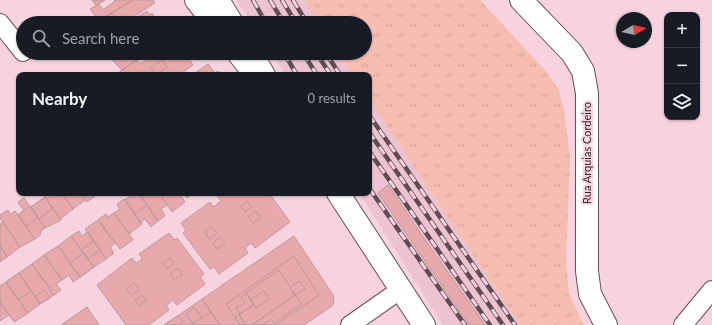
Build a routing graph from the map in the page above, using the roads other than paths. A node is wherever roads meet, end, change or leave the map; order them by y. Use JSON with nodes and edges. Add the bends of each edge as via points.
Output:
{"nodes":[{"id":1,"x":196,"y":0,"type":"edge"},
{"id":2,"x":218,"y":0,"type":"edge"},
{"id":3,"x":521,"y":0,"type":"edge"},
{"id":4,"x":209,"y":16,"type":"edge"},
{"id":5,"x":228,"y":16,"type":"edge"},
{"id":6,"x":0,"y":23,"type":"edge"},
{"id":7,"x":16,"y":43,"type":"edge"},
{"id":8,"x":243,"y":60,"type":"edge"},
{"id":9,"x":255,"y":60,"type":"edge"},
{"id":10,"x":253,"y":72,"type":"edge"},
{"id":11,"x":262,"y":72,"type":"edge"},
{"id":12,"x":340,"y":196,"type":"edge"},
{"id":13,"x":400,"y":290,"type":"junction"},
{"id":14,"x":712,"y":290,"type":"edge"},
{"id":15,"x":350,"y":325,"type":"edge"},
{"id":16,"x":424,"y":325,"type":"edge"},
{"id":17,"x":606,"y":325,"type":"edge"},
{"id":18,"x":683,"y":325,"type":"edge"}],
"edges":[{"from":1,"to":4,"type":"main road"},
{"from":2,"to":5,"type":"main road"},
{"from":3,"to":17,"type":"main road","name":"Rua Arquias Cordeiro","via":[[572,53],[583,71],[587,93],[587,271],[590,294]]},
{"from":6,"to":7,"type":"street"},
{"from":8,"to":10,"type":"main road"},
{"from":9,"to":11,"type":"main road"},
{"from":12,"to":13,"type":"main road"},
{"from":13,"to":15,"type":"street"},
{"from":13,"to":16,"type":"main road"},
{"from":14,"to":18,"type":"street"}]}
